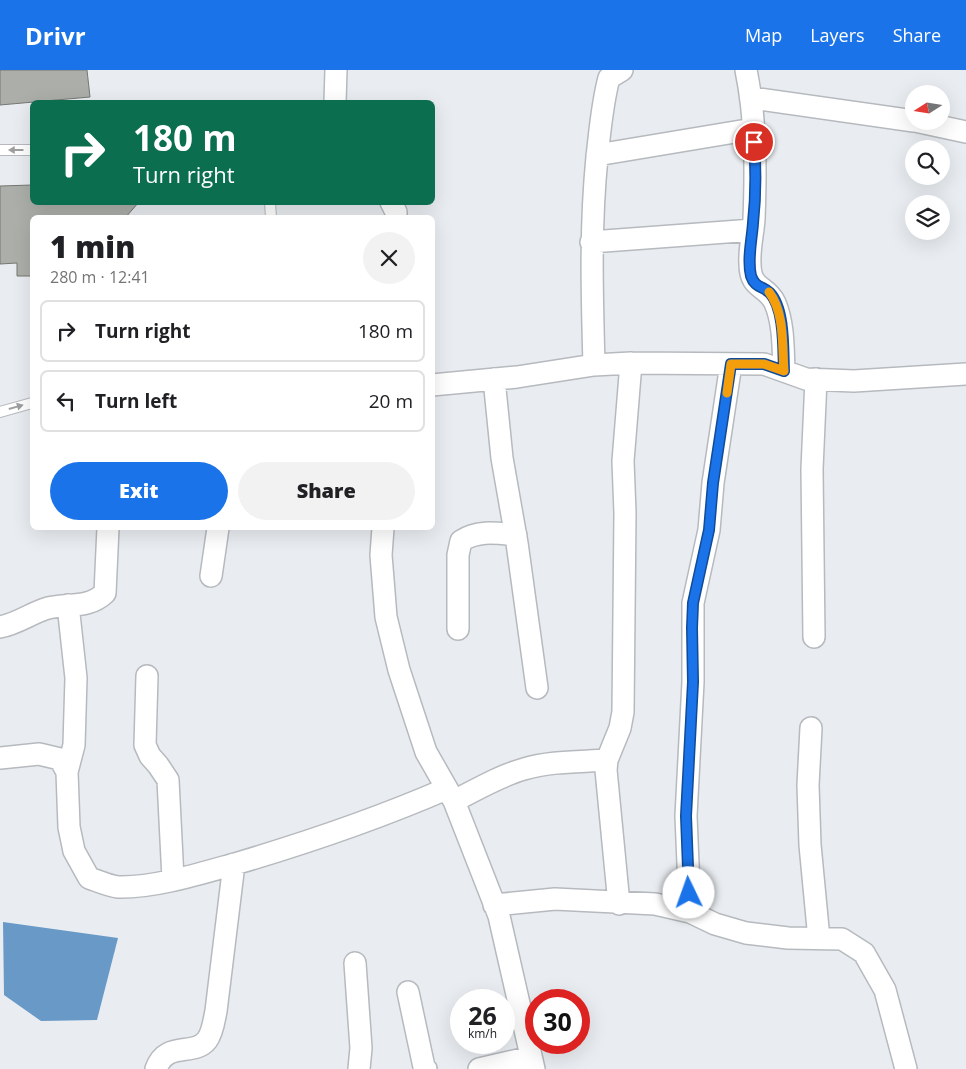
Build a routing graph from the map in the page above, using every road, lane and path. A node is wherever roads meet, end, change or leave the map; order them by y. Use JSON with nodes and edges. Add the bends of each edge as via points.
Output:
{"nodes":[{"id":1,"x":336,"y":70,"type":"edge"},
{"id":2,"x":622,"y":70,"type":"edge"},
{"id":3,"x":746,"y":70,"type":"edge"},
{"id":4,"x":752,"y":98,"type":"junction"},
{"id":5,"x":335,"y":100,"type":"edge"},
{"id":6,"x":905,"y":120,"type":"edge"},
{"id":7,"x":754,"y":129,"type":"junction"},
{"id":8,"x":950,"y":129,"type":"edge"},
{"id":9,"x":966,"y":132,"type":"edge"},
{"id":10,"x":0,"y":150,"type":"edge"},
{"id":11,"x":30,"y":150,"type":"edge"},
{"id":12,"x":597,"y":155,"type":"junction"},
{"id":13,"x":753,"y":230,"type":"junction"},
{"id":14,"x":591,"y":242,"type":"junction"},
{"id":15,"x":631,"y":363,"type":"junction"},
{"id":16,"x":731,"y":364,"type":"junction"},
{"id":17,"x":594,"y":365,"type":"junction"},
{"id":18,"x":784,"y":371,"type":"junction"},
{"id":19,"x":966,"y":374,"type":"edge"},
{"id":20,"x":494,"y":379,"type":"junction"},
{"id":21,"x":816,"y":379,"type":"junction"},
{"id":22,"x":435,"y":386,"type":"edge"},
{"id":23,"x":30,"y":404,"type":"edge"},
{"id":24,"x":0,"y":412,"type":"edge"},
{"id":25,"x":108,"y":530,"type":"edge"},
{"id":26,"x":218,"y":530,"type":"edge"},
{"id":27,"x":383,"y":530,"type":"edge"},
{"id":28,"x":516,"y":535,"type":"junction"},
{"id":29,"x":211,"y":576,"type":"dead end"},
{"id":30,"x":68,"y":605,"type":"junction"},
{"id":31,"x":0,"y":627,"type":"edge"},
{"id":32,"x":458,"y":628,"type":"dead end"},
{"id":33,"x":814,"y":637,"type":"dead end"},
{"id":34,"x":147,"y":676,"type":"dead end"},
{"id":35,"x":537,"y":688,"type":"dead end"},
{"id":36,"x":811,"y":728,"type":"dead end"},
{"id":37,"x":0,"y":758,"type":"edge"},
{"id":38,"x":607,"y":760,"type":"junction"},
{"id":39,"x":67,"y":772,"type":"junction"},
{"id":40,"x":450,"y":795,"type":"junction"},
{"id":41,"x":234,"y":864,"type":"junction"},
{"id":42,"x":173,"y":879,"type":"junction"},
{"id":43,"x":619,"y":904,"type":"junction"},
{"id":44,"x":494,"y":905,"type":"junction"},
{"id":45,"x":690,"y":912,"type":"junction"},
{"id":46,"x":820,"y":939,"type":"junction"},
{"id":47,"x":355,"y":963,"type":"dead end"},
{"id":48,"x":408,"y":992,"type":"dead end"},
{"id":49,"x":532,"y":1063,"type":"edge"},
{"id":50,"x":156,"y":1069,"type":"edge"},
{"id":51,"x":359,"y":1069,"type":"edge"},
{"id":52,"x":426,"y":1069,"type":"edge"},
{"id":53,"x":479,"y":1069,"type":"edge"},
{"id":54,"x":906,"y":1069,"type":"edge"}],
"edges":[{"from":1,"to":5,"type":"street"},
{"from":2,"to":12,"type":"street","via":[[609,78]]},
{"from":3,"to":4,"type":"street"},
{"from":4,"to":6,"type":"street"},
{"from":4,"to":7,"type":"street"},
{"from":7,"to":12,"type":"street"},
{"from":7,"to":13,"type":"street"},
{"from":8,"to":9,"type":"street"},
{"from":11,"to":10,"type":"lane","one_way":true},
{"from":12,"to":14,"type":"street"},
{"from":13,"to":14,"type":"street"},
{"from":13,"to":18,"type":"street","via":[[752,278],[758,287],[770,293],[776,304],[781,323]]},
{"from":14,"to":17,"type":"street"},
{"from":15,"to":16,"type":"street"},
{"from":15,"to":17,"type":"street"},
{"from":15,"to":38,"type":"street","via":[[624,461],[622,712],[620,728]]},
{"from":16,"to":18,"type":"street","via":[[764,364]]},
{"from":16,"to":45,"type":"street","via":[[709,530],[693,603],[693,682],[686,816]]},
{"from":17,"to":20,"type":"street"},
{"from":18,"to":21,"type":"street"},
{"from":19,"to":21,"type":"street","via":[[854,382]]},
{"from":20,"to":22,"type":"street"},
{"from":20,"to":28,"type":"street","via":[[502,458]]},
{"from":21,"to":33,"type":"street","via":[[812,469]]},
{"from":24,"to":23,"type":"lane","one_way":true},
{"from":25,"to":30,"type":"street","via":[[105,592],[97,600]]},
{"from":26,"to":29,"type":"street"},
{"from":27,"to":40,"type":"street","via":[[381,555],[386,617],[399,670],[426,752]]},
{"from":28,"to":32,"type":"street","via":[[487,533],[470,536],[461,542],[458,555]]},
{"from":28,"to":35,"type":"street"},
{"from":30,"to":31,"type":"street","via":[[36,612]]},
{"from":30,"to":39,"type":"street","via":[[76,678],[74,745]]},
{"from":34,"to":42,"type":"street","via":[[145,745],[168,780]]},
{"from":36,"to":46,"type":"street","via":[[808,785],[810,845]]},
{"from":37,"to":39,"type":"street","via":[[39,754],[60,760]]},
{"from":38,"to":40,"type":"street","via":[[525,769]]},
{"from":38,"to":43,"type":"street","via":[[607,792]]},
{"from":39,"to":42,"type":"street","via":[[70,835],[74,851],[89,878],[116,887]]},
{"from":40,"to":41,"type":"street"},
{"from":40,"to":44,"type":"street"},
{"from":41,"to":42,"type":"street"},
{"from":41,"to":50,"type":"street","via":[[211,1034],[199,1046],[165,1054]]},
{"from":43,"to":44,"type":"street","via":[[555,899]]},
{"from":43,"to":45,"type":"street","via":[[654,904]]},
{"from":44,"to":49,"type":"street"},
{"from":45,"to":46,"type":"street","via":[[746,933]]},
{"from":46,"to":54,"type":"street","via":[[842,939],[864,953],[885,990]]},
{"from":47,"to":51,"type":"street","via":[[361,1048]]},
{"from":48,"to":52,"type":"street"},
{"from":49,"to":53,"type":"street"}]}
